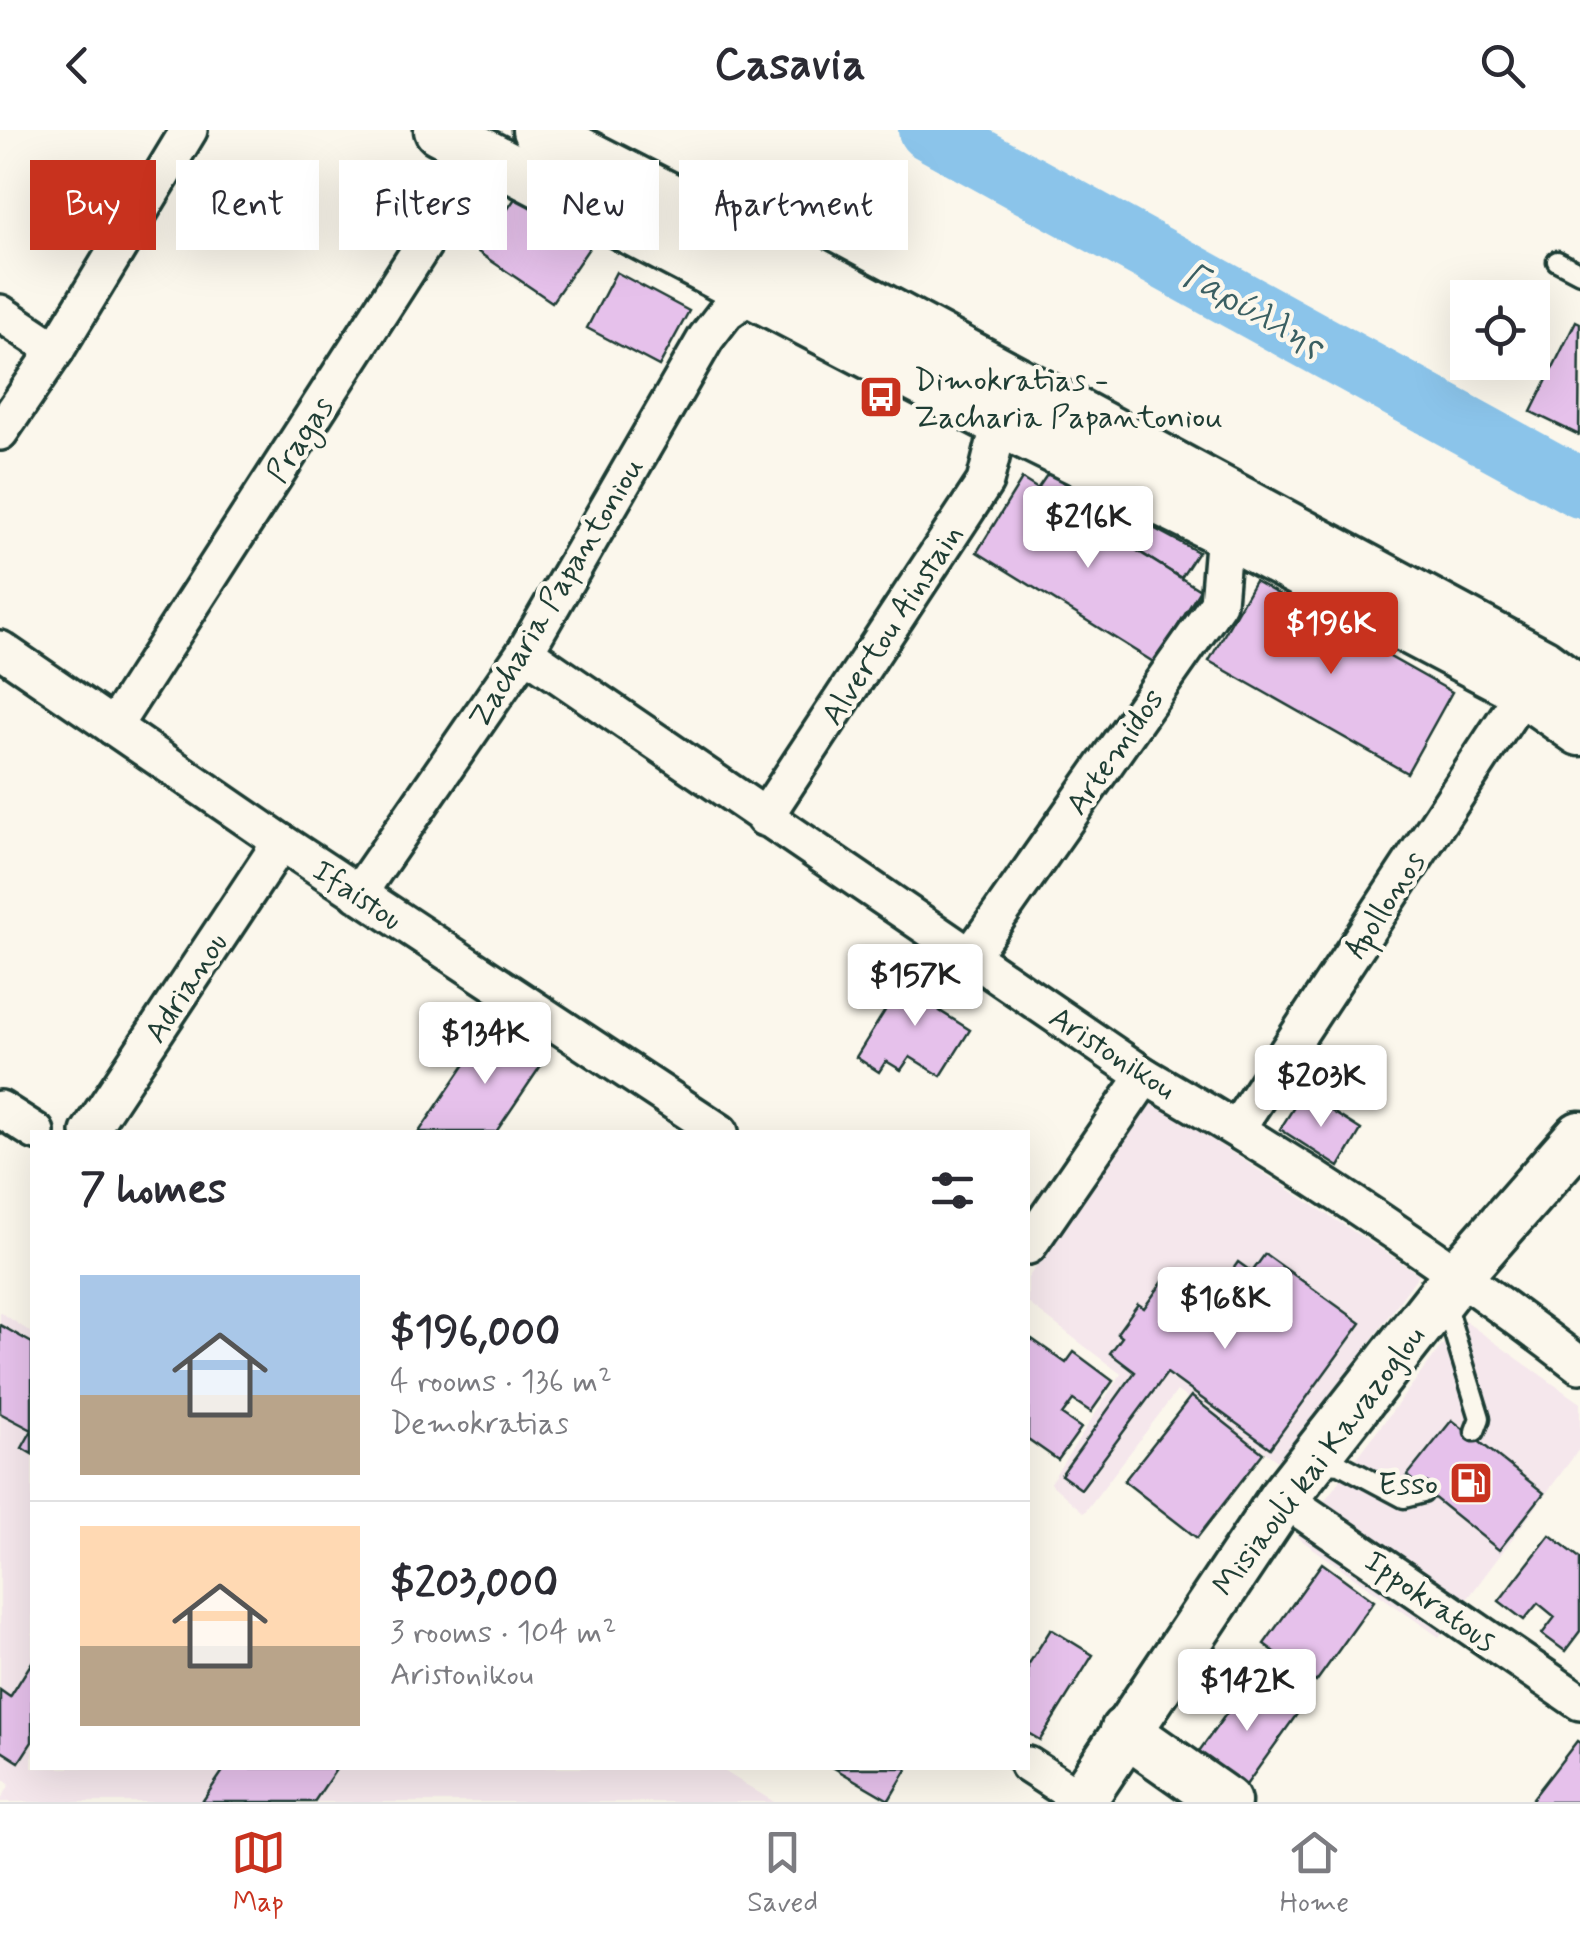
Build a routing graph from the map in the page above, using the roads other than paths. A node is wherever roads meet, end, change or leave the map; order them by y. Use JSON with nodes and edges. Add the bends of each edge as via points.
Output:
{"nodes":[{"id":1,"x":189,"y":130,"type":"edge"},
{"id":2,"x":537,"y":130,"type":"edge"},
{"id":3,"x":450,"y":136,"type":"edge"},
{"id":4,"x":1557,"y":262,"type":"dead end"},
{"id":5,"x":1580,"y":273,"type":"edge"},
{"id":6,"x":753,"y":293,"type":"junction"},
{"id":7,"x":0,"y":314,"type":"edge"},
{"id":8,"x":56,"y":350,"type":"junction"},
{"id":9,"x":1000,"y":422,"type":"junction"},
{"id":10,"x":0,"y":432,"type":"edge"},
{"id":11,"x":1224,"y":532,"type":"junction"},
{"id":12,"x":0,"y":649,"type":"edge"},
{"id":13,"x":526,"y":652,"type":"junction"},
{"id":14,"x":1553,"y":711,"type":"edge"},
{"id":15,"x":113,"y":727,"type":"junction"},
{"id":16,"x":764,"y":818,"type":"junction"},
{"id":17,"x":280,"y":842,"type":"junction"},
{"id":18,"x":358,"y":894,"type":"junction"},
{"id":19,"x":969,"y":958,"type":"junction"},
{"id":20,"x":1145,"y":1076,"type":"junction"},
{"id":21,"x":0,"y":1109,"type":"edge"},
{"id":22,"x":1237,"y":1128,"type":"junction"},
{"id":23,"x":33,"y":1130,"type":"edge"},
{"id":24,"x":89,"y":1130,"type":"edge"},
{"id":25,"x":717,"y":1130,"type":"edge"},
{"id":26,"x":1580,"y":1136,"type":"edge"},
{"id":27,"x":1030,"y":1243,"type":"edge"},
{"id":28,"x":1450,"y":1285,"type":"junction"},
{"id":29,"x":1580,"y":1364,"type":"edge"},
{"id":30,"x":1475,"y":1431,"type":"dead end"},
{"id":31,"x":1297,"y":1480,"type":"junction"},
{"id":32,"x":1423,"y":1494,"type":"dead end"},
{"id":33,"x":1580,"y":1702,"type":"edge"},
{"id":34,"x":1126,"y":1730,"type":"junction"},
{"id":35,"x":1030,"y":1766,"type":"edge"},
{"id":36,"x":1081,"y":1801,"type":"edge"},
{"id":37,"x":1226,"y":1802,"type":"edge"}],
"edges":[{"from":1,"to":8,"type":"street"},
{"from":2,"to":14,"type":"street","via":[[1542,663]]},
{"from":3,"to":6,"type":"street"},
{"from":3,"to":15,"type":"street","name":"Pragas","via":[[458,172],[447,208]]},
{"from":4,"to":5,"type":"lane"},
{"from":6,"to":9,"type":"street"},
{"from":6,"to":13,"type":"street","name":"Zacharia Papantoniou","via":[[706,338]]},
{"from":7,"to":8,"type":"street"},
{"from":8,"to":10,"type":"street"},
{"from":9,"to":11,"type":"street"},
{"from":9,"to":16,"type":"street","name":"Alvertou Ainstain","via":[[985,482]]},
{"from":11,"to":14,"type":"street"},
{"from":11,"to":19,"type":"street","name":"Artemidos","via":[[1218,603]]},
{"from":12,"to":15,"type":"street","name":"Ifaistou"},
{"from":13,"to":16,"type":"street","name":"Aristonikou"},
{"from":13,"to":18,"type":"street","name":"Zacharia Papantoniou"},
{"from":14,"to":22,"type":"street","name":"Apollonos"},
{"from":15,"to":17,"type":"street","name":"Ifaistou"},
{"from":16,"to":19,"type":"street","name":"Aristonikou"},
{"from":17,"to":18,"type":"street","name":"Ifaistou"},
{"from":17,"to":24,"type":"street","name":"Adrianou"},
{"from":18,"to":25,"type":"street","name":"Ifaistou"},
{"from":19,"to":20,"type":"street","name":"Aristonikou"},
{"from":20,"to":22,"type":"street","name":"Aristonikou"},
{"from":20,"to":27,"type":"street"},
{"from":21,"to":23,"type":"street"},
{"from":22,"to":28,"type":"street","name":"Aristonikou"},
{"from":26,"to":28,"type":"street","name":"Misiaouli kai Kavazoglou"},
{"from":28,"to":29,"type":"street","name":"Aristonikou","via":[[1484,1291]]},
{"from":28,"to":30,"type":"lane","via":[[1480,1418]]},
{"from":28,"to":31,"type":"street","name":"Misiaouli kai Kavazoglou"},
{"from":31,"to":32,"type":"lane","via":[[1340,1464],[1404,1498]]},
{"from":31,"to":33,"type":"street","name":"Ippokratous"},
{"from":31,"to":34,"type":"street","name":"Misiaouli kai Kavazoglou"},
{"from":34,"to":36,"type":"street","name":"Misiaouli kai Kavazoglou"},
{"from":34,"to":37,"type":"street"},
{"from":35,"to":36,"type":"street"}]}
